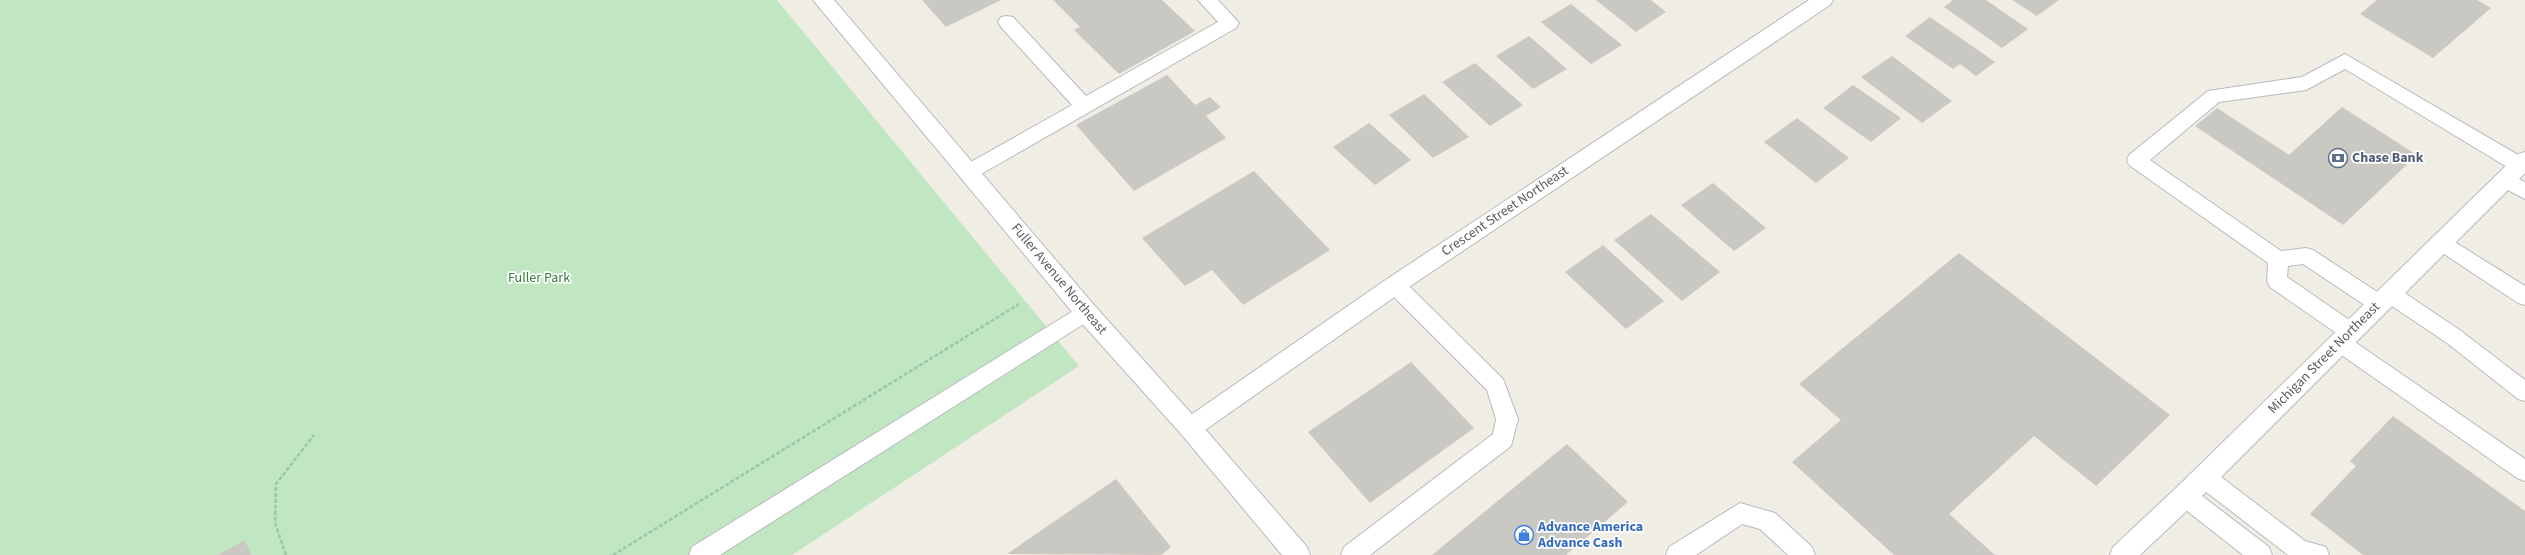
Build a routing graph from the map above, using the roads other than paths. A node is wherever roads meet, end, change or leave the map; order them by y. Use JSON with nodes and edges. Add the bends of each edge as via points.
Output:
{"nodes":[{"id":1,"x":824,"y":0,"type":"edge"},
{"id":2,"x":1207,"y":0,"type":"edge"},
{"id":3,"x":1823,"y":0,"type":"edge"},
{"id":4,"x":1007,"y":22,"type":"dead end"},
{"id":5,"x":1084,"y":106,"type":"junction"},
{"id":6,"x":2516,"y":168,"type":"edge"},
{"id":7,"x":969,"y":172,"type":"junction"},
{"id":8,"x":2525,"y":192,"type":"edge"},
{"id":9,"x":2442,"y":242,"type":"junction"},
{"id":10,"x":2278,"y":259,"type":"junction"},
{"id":11,"x":1394,"y":285,"type":"junction"},
{"id":12,"x":2525,"y":297,"type":"edge"},
{"id":13,"x":2384,"y":299,"type":"junction"},
{"id":14,"x":1086,"y":312,"type":"junction"},
{"id":15,"x":2345,"y":337,"type":"junction"},
{"id":16,"x":2525,"y":392,"type":"edge"},
{"id":17,"x":1190,"y":428,"type":"junction"},
{"id":18,"x":2525,"y":472,"type":"edge"},
{"id":19,"x":2204,"y":477,"type":"junction"},
{"id":20,"x":2185,"y":496,"type":"junction"},
{"id":21,"x":700,"y":555,"type":"edge"},
{"id":22,"x":1298,"y":555,"type":"edge"},
{"id":23,"x":1352,"y":555,"type":"edge"},
{"id":24,"x":1677,"y":555,"type":"edge"},
{"id":25,"x":1804,"y":555,"type":"edge"},
{"id":26,"x":2122,"y":555,"type":"edge"},
{"id":27,"x":2261,"y":555,"type":"edge"},
{"id":28,"x":2318,"y":555,"type":"edge"}],
"edges":[{"from":1,"to":7,"type":"main road","name":"Fuller Avenue Northeast"},
{"from":2,"to":5,"type":"lane","via":[[1230,23]]},
{"from":3,"to":11,"type":"main road","name":"Crescent Street Northeast"},
{"from":4,"to":5,"type":"lane"},
{"from":5,"to":7,"type":"lane"},
{"from":6,"to":8,"type":"lane"},
{"from":6,"to":9,"type":"main road","name":"Michigan Street Northeast"},
{"from":6,"to":10,"type":"lane","via":[[2345,61],[2306,83],[2214,96],[2136,160]]},
{"from":7,"to":14,"type":"main road","name":"Fuller Avenue Northeast"},
{"from":9,"to":12,"type":"lane"},
{"from":9,"to":13,"type":"main road","name":"Michigan Street Northeast"},
{"from":10,"to":13,"type":"lane","via":[[2306,256]]},
{"from":10,"to":15,"type":"lane","via":[[2277,281]]},
{"from":11,"to":17,"type":"main road","name":"Crescent Street Northeast"},
{"from":11,"to":23,"type":"lane","via":[[1496,385],[1507,419],[1502,439]]},
{"from":13,"to":15,"type":"main road","name":"Michigan Street Northeast"},
{"from":13,"to":16,"type":"lane","via":[[2454,337]]},
{"from":14,"to":17,"type":"main road","name":"Fuller Avenue Northeast"},
{"from":14,"to":21,"type":"lane"},
{"from":15,"to":18,"type":"lane"},
{"from":15,"to":19,"type":"main road","name":"Michigan Street Northeast"},
{"from":17,"to":22,"type":"main road","name":"Fuller Avenue Northeast"},
{"from":19,"to":20,"type":"main road","name":"Michigan Street Northeast"},
{"from":19,"to":28,"type":"lane","via":[[2299,550]]},
{"from":20,"to":26,"type":"main road","name":"Michigan Street Northeast"},
{"from":20,"to":27,"type":"lane"},
{"from":24,"to":25,"type":"lane","via":[[1740,513],[1767,520]]}]}
